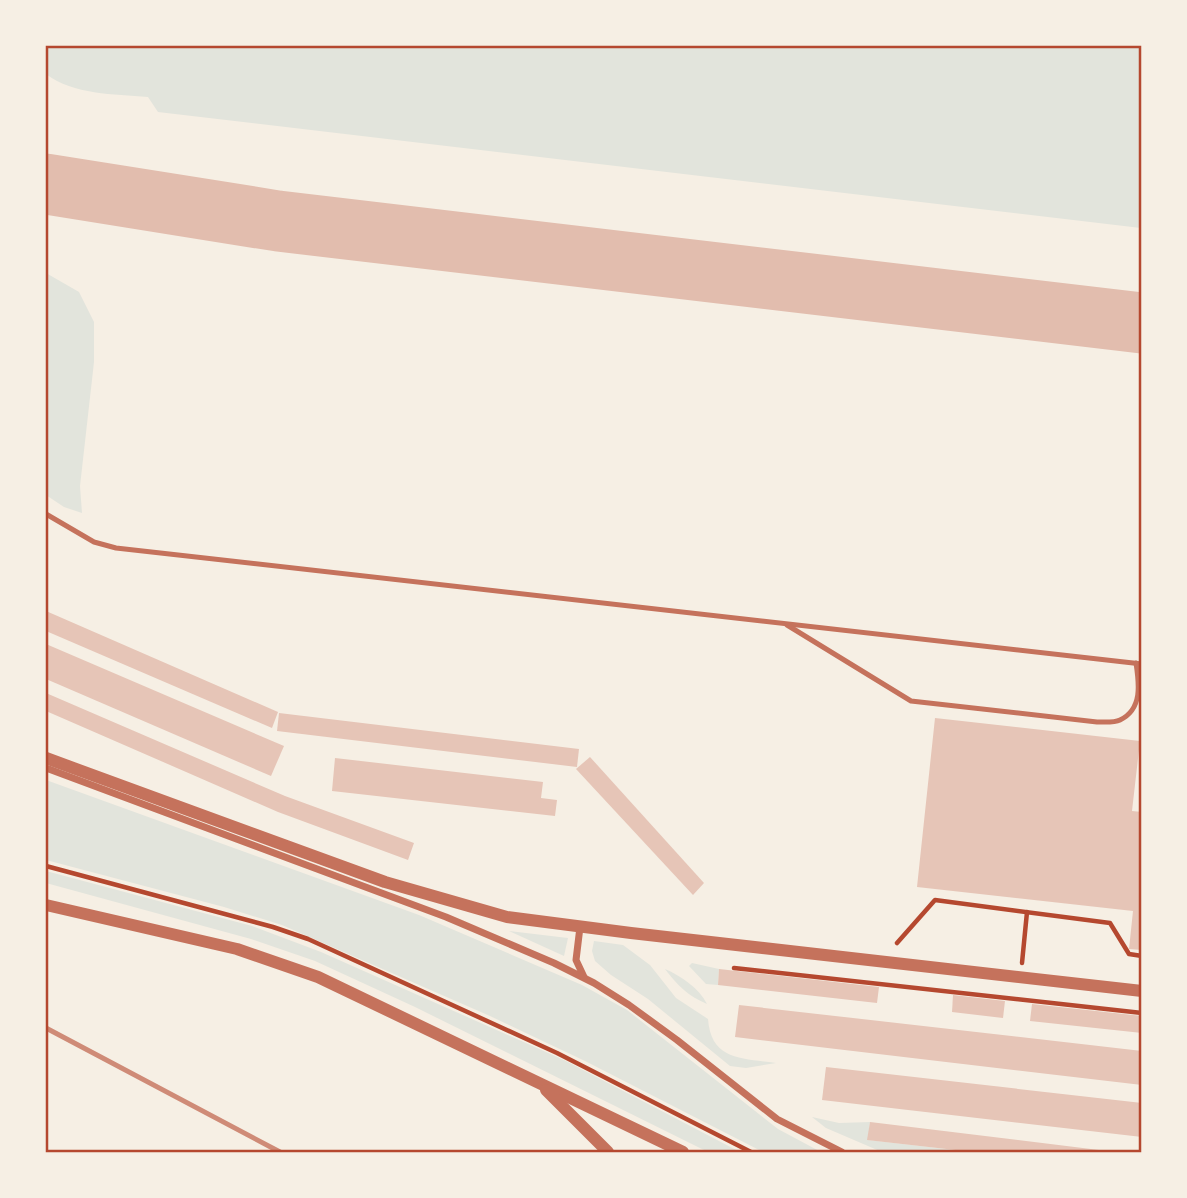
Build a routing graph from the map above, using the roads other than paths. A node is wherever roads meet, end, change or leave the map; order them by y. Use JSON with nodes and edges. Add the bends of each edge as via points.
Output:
{"nodes":[{"id":1,"x":46,"y":514,"type":"edge"},
{"id":2,"x":784,"y":624,"type":"junction"},
{"id":3,"x":1139,"y":663,"type":"edge"},
{"id":4,"x":1142,"y":705,"type":"edge"},
{"id":5,"x":1133,"y":709,"type":"junction"},
{"id":6,"x":46,"y":758,"type":"edge"},
{"id":7,"x":46,"y":768,"type":"edge"},
{"id":8,"x":46,"y":905,"type":"edge"},
{"id":9,"x":580,"y":927,"type":"junction"},
{"id":10,"x":584,"y":978,"type":"junction"},
{"id":11,"x":1142,"y":991,"type":"edge"},
{"id":12,"x":541,"y":1085,"type":"junction"},
{"id":13,"x":608,"y":1153,"type":"edge"},
{"id":14,"x":683,"y":1153,"type":"edge"},
{"id":15,"x":842,"y":1153,"type":"edge"}],
"edges":[{"from":1,"to":2,"type":"lane","via":[[94,542],[116,548]]},
{"from":2,"to":3,"type":"lane"},
{"from":2,"to":5,"type":"lane","via":[[911,701],[1097,722],[1120,720]]},
{"from":3,"to":5,"type":"lane","via":[[1140,690]]},
{"from":4,"to":5,"type":"lane"},
{"from":6,"to":9,"type":"street","via":[[385,883],[507,916]]},
{"from":7,"to":10,"type":"street","via":[[446,916]]},
{"from":8,"to":12,"type":"street","via":[[275,961],[318,977]]},
{"from":9,"to":10,"type":"street","via":[[576,960]]},
{"from":9,"to":11,"type":"street"},
{"from":10,"to":15,"type":"street","via":[[677,1040],[777,1119]]},
{"from":12,"to":13,"type":"street"},
{"from":12,"to":14,"type":"street"}]}
